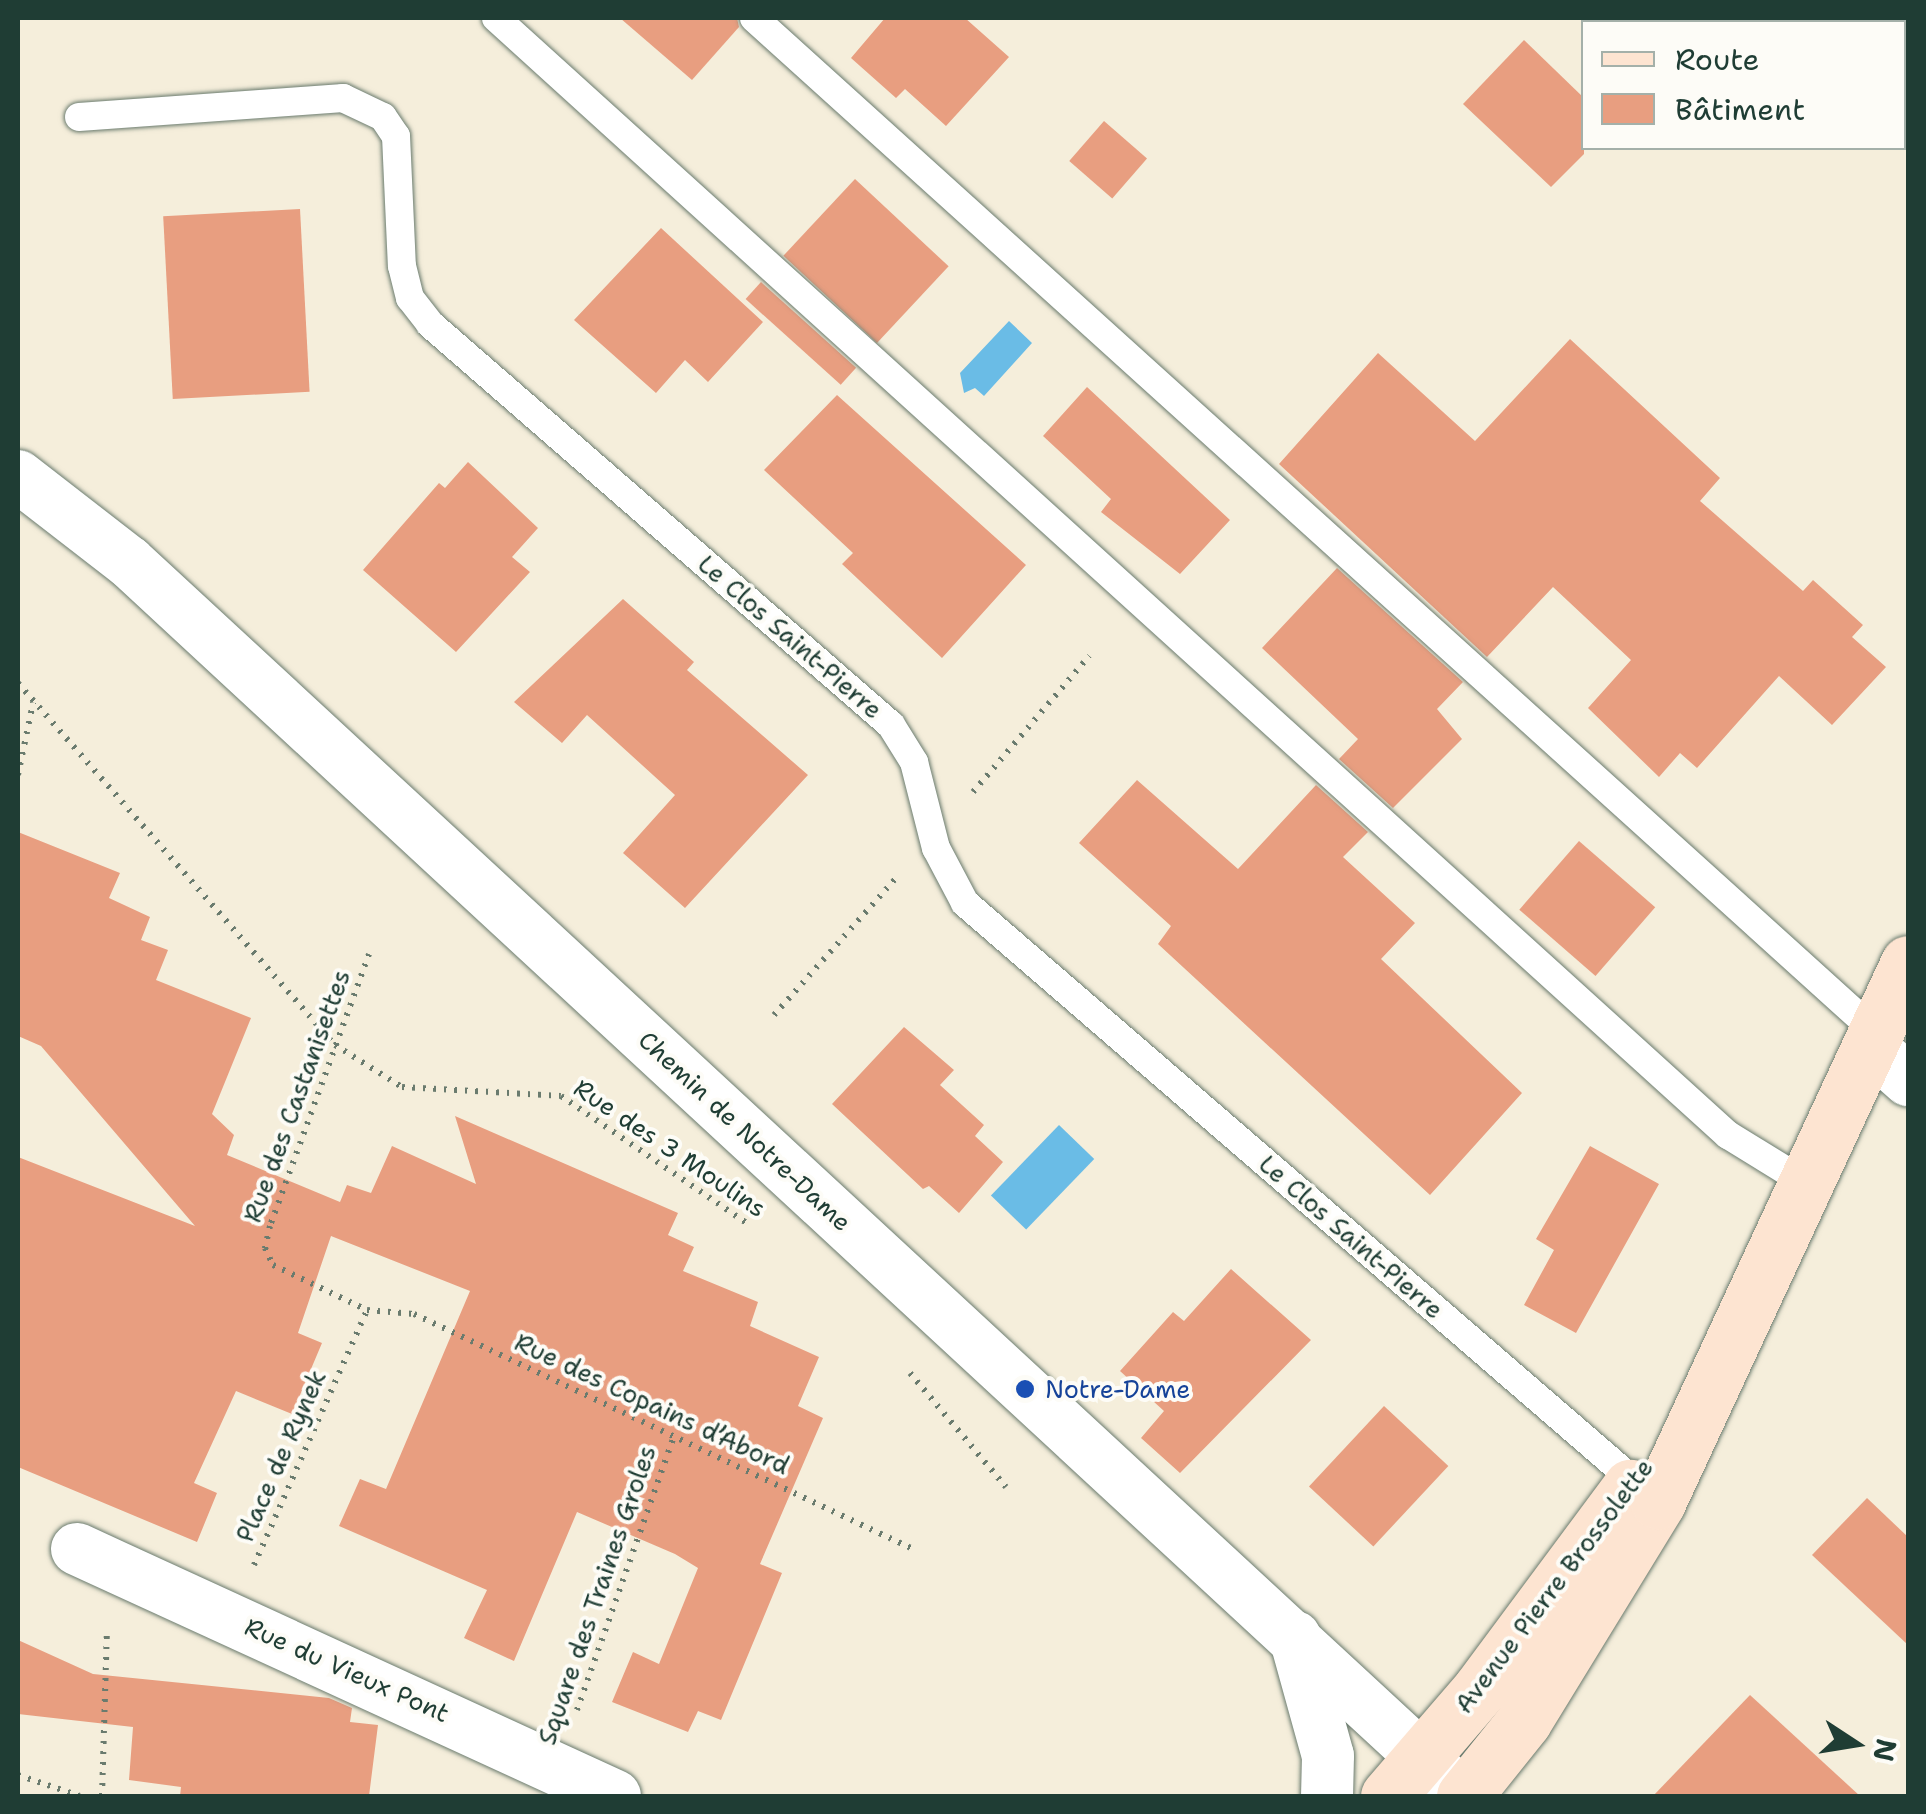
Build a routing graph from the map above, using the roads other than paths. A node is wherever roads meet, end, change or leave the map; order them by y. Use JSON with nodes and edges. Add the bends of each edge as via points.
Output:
{"nodes":[{"id":1,"x":496,"y":18,"type":"edge"},
{"id":2,"x":754,"y":18,"type":"edge"},
{"id":3,"x":79,"y":117,"type":"dead end"},
{"id":4,"x":18,"y":476,"type":"edge"},
{"id":5,"x":1908,"y":963,"type":"edge"},
{"id":6,"x":1885,"y":1053,"type":"edge"},
{"id":7,"x":1806,"y":1183,"type":"junction"},
{"id":8,"x":1646,"y":1492,"type":"junction"},
{"id":9,"x":93,"y":1556,"type":"road end"},
{"id":10,"x":1294,"y":1635,"type":"junction"},
{"id":11,"x":1422,"y":1754,"type":"junction"},
{"id":12,"x":614,"y":1796,"type":"edge"},
{"id":13,"x":1327,"y":1796,"type":"edge"},
{"id":14,"x":1388,"y":1796,"type":"edge"},
{"id":15,"x":1464,"y":1796,"type":"edge"}],
"edges":[{"from":1,"to":7,"type":"lane","via":[[1728,1135]]},
{"from":2,"to":6,"type":"lane"},
{"from":3,"to":8,"type":"lane","name":"Le Clos Saint-Pierre","via":[[342,98],[383,117],[396,136],[402,266],[410,298],[430,324],[891,725],[914,762],[936,848],[965,903]]},
{"from":4,"to":10,"type":"street","name":"Chemin de Notre-Dame","via":[[129,562]]},
{"from":5,"to":6,"type":"street","name":"Avenue Pierre Brossolette"},
{"from":6,"to":7,"type":"street","name":"Avenue Pierre Brossolette"},
{"from":7,"to":8,"type":"street","name":"Avenue Pierre Brossolette","via":[[1715,1372]]},
{"from":8,"to":11,"type":"street","name":"Avenue Pierre Brossolette"},
{"from":8,"to":15,"type":"street","name":"Avenue Pierre Brossolette","via":[[1524,1721]]},
{"from":9,"to":12,"type":"street","name":"Rue du Vieux Pont"},
{"from":10,"to":11,"type":"street","name":"Chemin de Notre-Dame"},
{"from":10,"to":13,"type":"street","via":[[1328,1756]]},
{"from":11,"to":14,"type":"street","name":"Avenue Pierre Brossolette"},
{"from":11,"to":15,"type":"street","name":"Chemin de Notre-Dame"}]}
